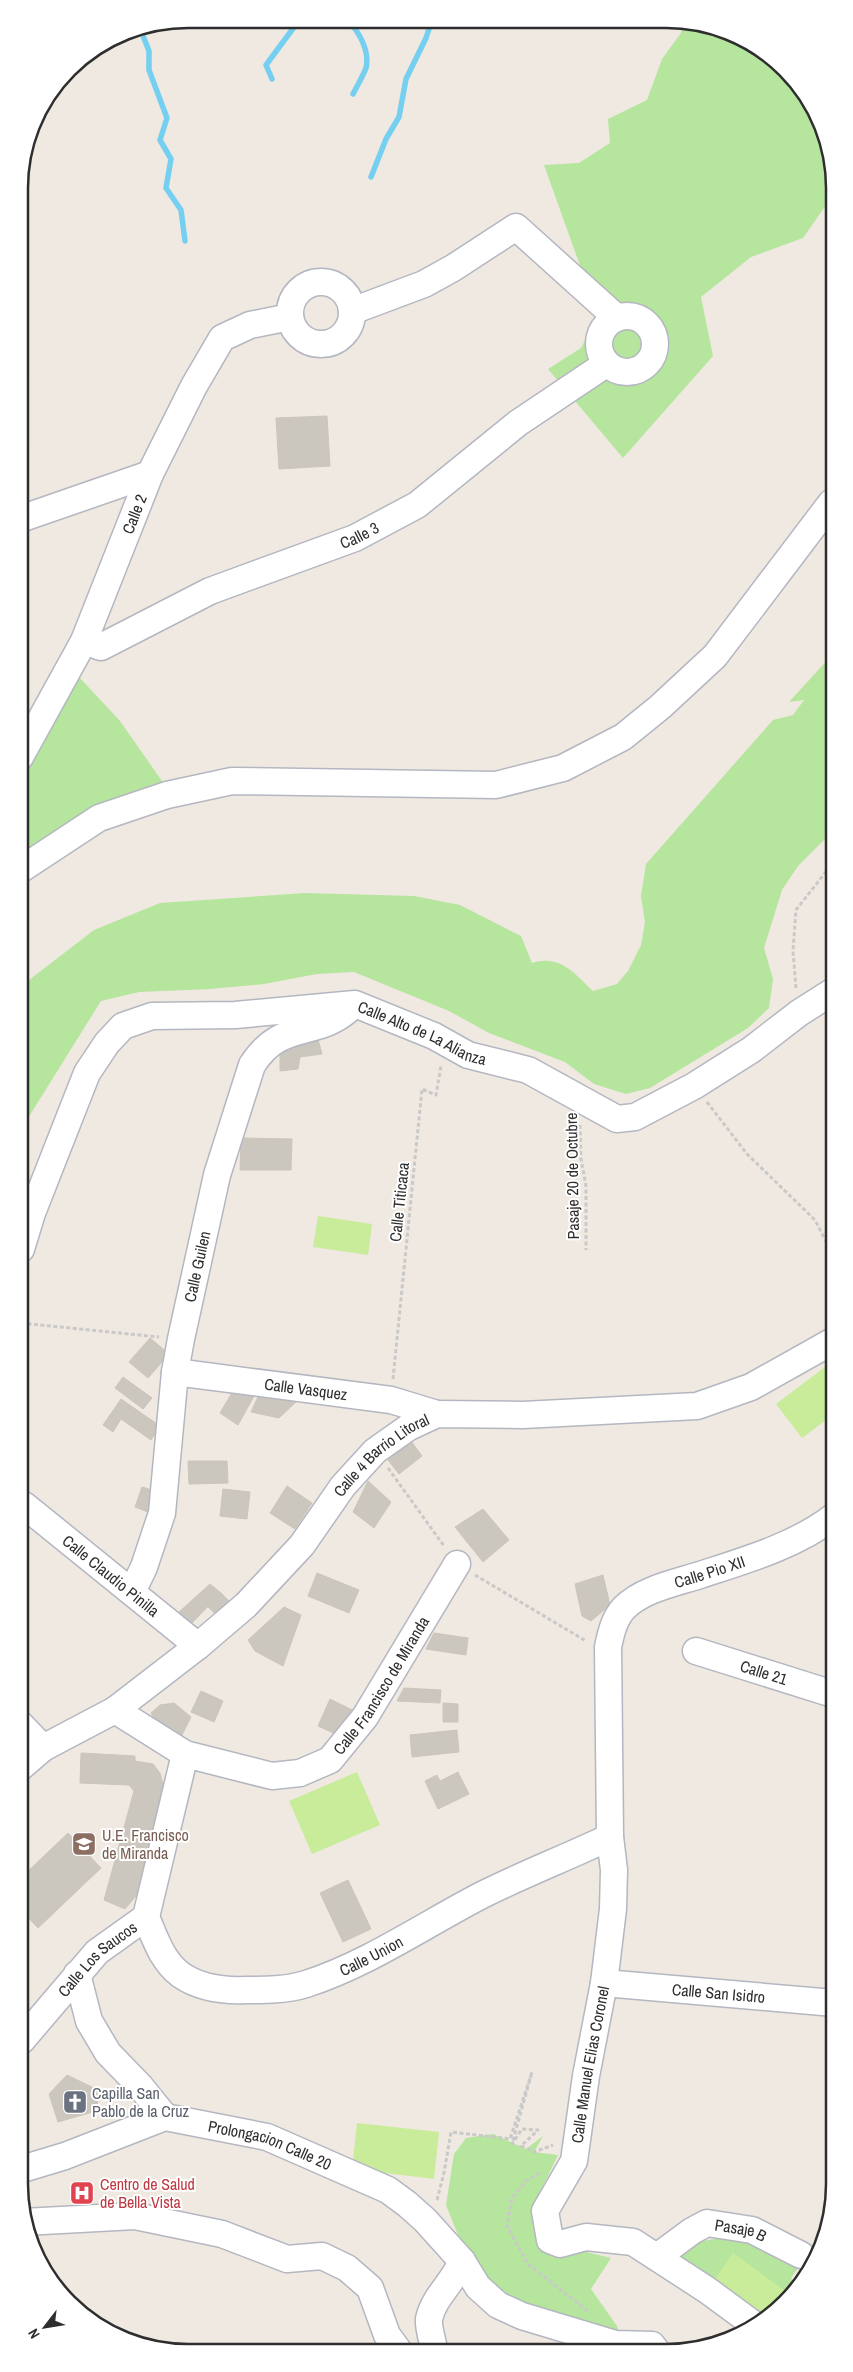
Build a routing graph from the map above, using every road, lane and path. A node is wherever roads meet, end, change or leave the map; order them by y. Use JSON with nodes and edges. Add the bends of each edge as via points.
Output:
{"nodes":[{"id":1,"x":352,"y":311,"type":"junction"},
{"id":2,"x":290,"y":317,"type":"junction"},
{"id":3,"x":617,"y":318,"type":"junction"},
{"id":4,"x":606,"y":364,"type":"junction"},
{"id":5,"x":150,"y":474,"type":"junction"},
{"id":6,"x":826,"y":511,"type":"edge"},
{"id":7,"x":28,"y":515,"type":"edge"},
{"id":8,"x":84,"y":641,"type":"junction"},
{"id":9,"x":28,"y":742,"type":"edge"},
{"id":10,"x":28,"y":865,"type":"edge"},
{"id":11,"x":826,"y":872,"type":"edge"},
{"id":12,"x":826,"y":996,"type":"edge"},
{"id":13,"x":356,"y":1004,"type":"junction"},
{"id":14,"x":799,"y":1013,"type":"junction"},
{"id":15,"x":434,"y":1036,"type":"junction"},
{"id":16,"x":694,"y":1086,"type":"junction"},
{"id":17,"x":583,"y":1102,"type":"junction"},
{"id":18,"x":28,"y":1226,"type":"edge"},
{"id":19,"x":825,"y":1242,"type":"edge"},
{"id":20,"x":586,"y":1250,"type":"dead end"},
{"id":21,"x":28,"y":1324,"type":"edge"},
{"id":22,"x":181,"y":1339,"type":"junction"},
{"id":23,"x":825,"y":1345,"type":"edge"},
{"id":24,"x":175,"y":1372,"type":"junction"},
{"id":25,"x":391,"y":1400,"type":"junction"},
{"id":26,"x":437,"y":1414,"type":"junction"},
{"id":27,"x":28,"y":1508,"type":"edge"},
{"id":28,"x":825,"y":1523,"type":"edge"},
{"id":29,"x":457,"y":1564,"type":"dead end"},
{"id":30,"x":132,"y":1592,"type":"junction"},
{"id":31,"x":597,"y":1644,"type":"joint"},
{"id":32,"x":198,"y":1646,"type":"junction"},
{"id":33,"x":696,"y":1651,"type":"dead end"},
{"id":34,"x":825,"y":1692,"type":"edge"},
{"id":35,"x":114,"y":1710,"type":"junction"},
{"id":36,"x":28,"y":1732,"type":"edge"},
{"id":37,"x":43,"y":1748,"type":"junction"},
{"id":38,"x":185,"y":1754,"type":"junction"},
{"id":39,"x":28,"y":1760,"type":"edge"},
{"id":40,"x":610,"y":1838,"type":"junction"},
{"id":41,"x":146,"y":1917,"type":"junction"},
{"id":42,"x":77,"y":1974,"type":"junction"},
{"id":43,"x":604,"y":1983,"type":"junction"},
{"id":44,"x":825,"y":2003,"type":"edge"},
{"id":45,"x":28,"y":2033,"type":"edge"},
{"id":46,"x":165,"y":2117,"type":"junction"},
{"id":47,"x":579,"y":2135,"type":"junction"},
{"id":48,"x":28,"y":2167,"type":"edge"},
{"id":49,"x":425,"y":2220,"type":"junction"},
{"id":50,"x":32,"y":2222,"type":"edge"},
{"id":51,"x":801,"y":2255,"type":"dead end"},
{"id":52,"x":657,"y":2257,"type":"junction"},
{"id":53,"x":462,"y":2262,"type":"junction"},
{"id":54,"x":749,"y":2321,"type":"edge"},
{"id":55,"x":394,"y":2344,"type":"edge"},
{"id":56,"x":433,"y":2344,"type":"edge"},
{"id":57,"x":615,"y":2344,"type":"edge"}],
"edges":[{"from":1,"to":2,"type":"street","via":[[351,322],[339,339],[319,344],[300,336]]},
{"from":1,"to":2,"type":"street","via":[[344,293],[328,283],[318,282],[300,290],[294,298]]},
{"from":1,"to":3,"type":"street","via":[[424,284],[516,227]]},
{"from":2,"to":5,"type":"street","name":"Calle 2","via":[[250,325],[222,338]]},
{"from":3,"to":4,"type":"street","via":[[609,322],[599,338],[601,356]]},
{"from":3,"to":4,"type":"street","via":[[635,318],[650,329],[654,337],[652,355],[647,363],[631,372],[622,372]]},
{"from":4,"to":8,"type":"street","name":"Calle 3","via":[[518,423],[408,510],[355,538],[210,592],[101,647]]},
{"from":5,"to":7,"type":"street"},
{"from":5,"to":8,"type":"street","name":"Calle 2"},
{"from":6,"to":10,"type":"street","via":[[716,656],[622,737],[563,768],[496,786],[232,781],[167,795],[99,818]]},
{"from":8,"to":9,"type":"street","name":"Calle 2"},
{"from":11,"to":14,"type":"path","via":[[796,910],[793,951]]},
{"from":12,"to":14,"type":"street","name":"Calle Alto de La Alianza"},
{"from":13,"to":15,"type":"street","name":"Calle Alto de La Alianza"},
{"from":13,"to":18,"type":"street","name":"Calle Alto de La Alianza","via":[[235,1015],[152,1016],[123,1026],[86,1073]]},
{"from":13,"to":22,"type":"street","name":"Calle Guilen","via":[[332,1021],[280,1036],[261,1050],[252,1064],[217,1175]]},
{"from":14,"to":16,"type":"street","name":"Calle Alto de La Alianza"},
{"from":15,"to":17,"type":"street","name":"Calle Alto de La Alianza","via":[[468,1056],[528,1070]]},
{"from":15,"to":25,"type":"path","name":"Calle Titicaca","via":[[429,1058],[441,1064],[436,1095],[422,1089]]},
{"from":16,"to":17,"type":"street","name":"Calle Alto de La Alianza","via":[[635,1116],[617,1119]]},
{"from":16,"to":19,"type":"path","via":[[748,1154],[815,1220]]},
{"from":17,"to":20,"type":"path","name":"Pasaje 20 de Octubre","via":[[580,1130],[586,1186]]},
{"from":21,"to":22,"type":"path"},
{"from":22,"to":24,"type":"street","name":"Calle Guilen"},
{"from":23,"to":26,"type":"street","name":"Calle 4 Barrio Litoral","via":[[751,1387],[697,1406],[523,1415]]},
{"from":24,"to":25,"type":"street","name":"Calle Vasquez"},
{"from":24,"to":30,"type":"street","name":"Calle Guilen","via":[[162,1512]]},
{"from":25,"to":26,"type":"street","name":"Calle Vasquez"},
{"from":26,"to":32,"type":"street","name":"Calle 4 Barrio Litoral","via":[[408,1427],[376,1452],[342,1486],[302,1545],[246,1605]]},
{"from":27,"to":30,"type":"street","name":"Calle Claudio Pinilla"},
{"from":28,"to":31,"type":"street","name":"Calle Pio XII","via":[[813,1532],[780,1546],[638,1597],[623,1609]]},
{"from":29,"to":38,"type":"street","name":"Calle Francisco de Miranda","via":[[365,1717],[330,1760],[300,1773],[272,1776]]},
{"from":30,"to":32,"type":"street","name":"Calle Claudio Pinilla"},
{"from":31,"to":40,"type":"street","name":"Calle Manuel Elias Coronel"},
{"from":32,"to":35,"type":"street","name":"Calle 4 Barrio Litoral"},
{"from":33,"to":34,"type":"street","name":"Calle 21"},
{"from":35,"to":37,"type":"street","name":"Calle 4 Barrio Litoral"},
{"from":35,"to":38,"type":"street","name":"Calle Francisco de Miranda"},
{"from":36,"to":37,"type":"street"},
{"from":37,"to":39,"type":"street","name":"Calle 4 Barrio Litoral"},
{"from":38,"to":41,"type":"street","name":"Calle Los Saucos"},
{"from":40,"to":41,"type":"street","name":"Calle Union","via":[[483,1895],[347,1967],[305,1984],[265,1990],[223,1991],[200,1984],[180,1974],[161,1953]]},
{"from":40,"to":43,"type":"street","name":"Calle Manuel Elias Coronel","via":[[614,1870],[613,1909]]},
{"from":41,"to":42,"type":"street","name":"Calle Los Saucos","via":[[97,1952]]},
{"from":42,"to":45,"type":"street","name":"Calle Los Saucos"},
{"from":42,"to":46,"type":"street","via":[[89,2021],[108,2053]]},
{"from":43,"to":44,"type":"street","name":"Calle San Isidro"},
{"from":43,"to":47,"type":"street","name":"Calle Manuel Elias Coronel","via":[[586,2076]]},
{"from":46,"to":48,"type":"street"},
{"from":46,"to":49,"type":"street","name":"Prolongacion Calle 20","via":[[268,2136],[388,2190]]},
{"from":47,"to":49,"type":"path","via":[[534,2152],[521,2146],[538,2130],[522,2129],[512,2144],[532,2072],[510,2139],[451,2132],[440,2196]]},
{"from":47,"to":52,"type":"street","name":"Calle Manuel Elias Coronel","via":[[574,2161],[545,2211],[550,2240],[560,2244],[586,2237],[619,2239],[633,2242]]},
{"from":49,"to":53,"type":"street","name":"Prolongacion Calle 20"},
{"from":50,"to":55,"type":"street","via":[[135,2216],[222,2234],[287,2259],[322,2256],[347,2268],[370,2288]]},
{"from":51,"to":52,"type":"street","name":"Pasaje B","via":[[752,2230],[708,2222]]},
{"from":52,"to":54,"type":"street","name":"Calle Manuel Elias Coronel"},
{"from":53,"to":56,"type":"street","via":[[440,2294],[429,2320]]},
{"from":53,"to":57,"type":"street","name":"Prolongacion Calle 20","via":[[478,2287],[498,2304],[522,2316]]}]}
